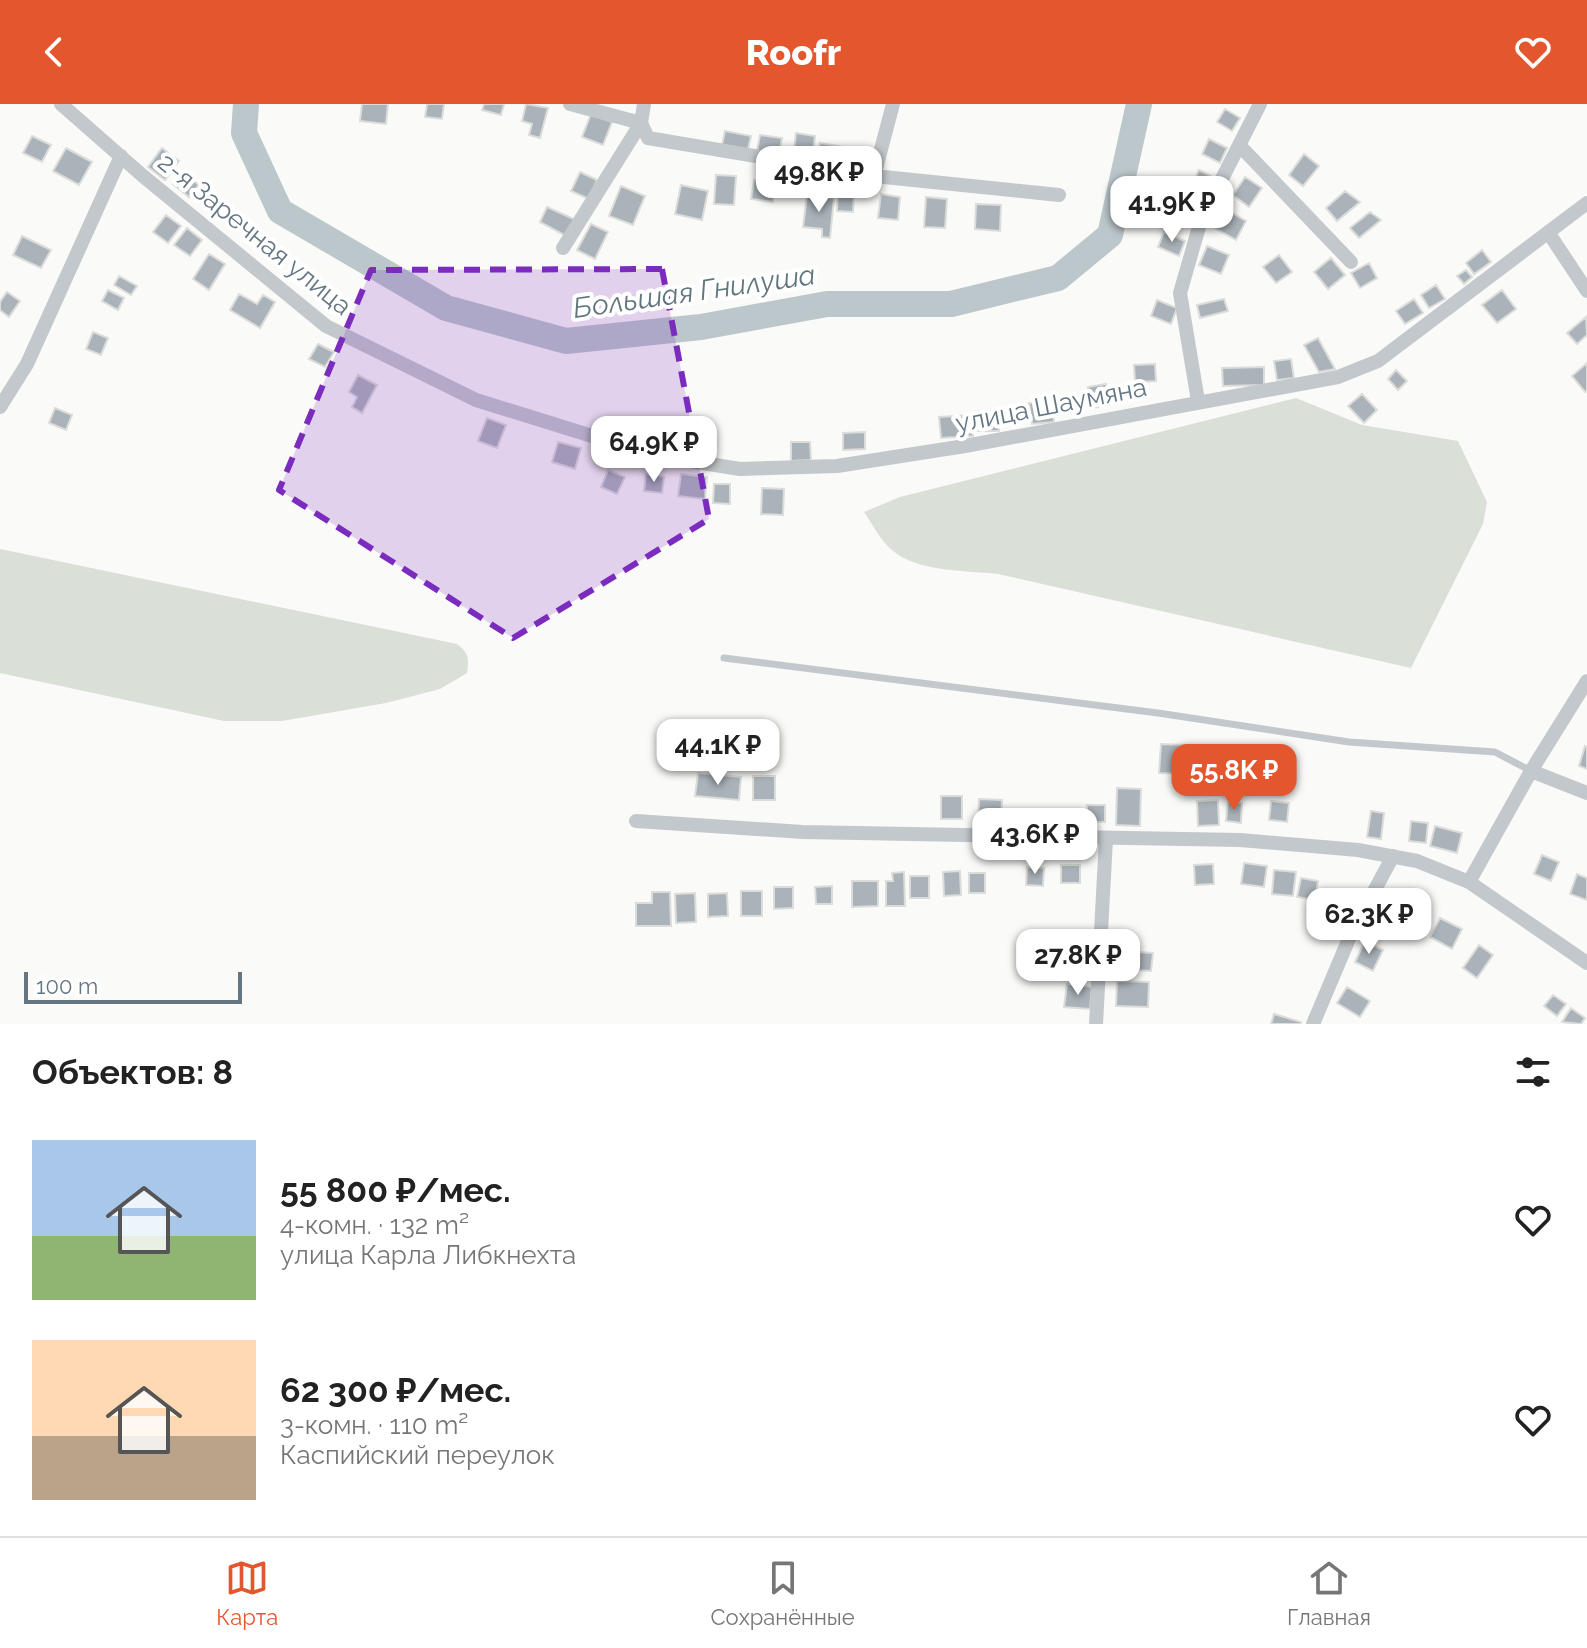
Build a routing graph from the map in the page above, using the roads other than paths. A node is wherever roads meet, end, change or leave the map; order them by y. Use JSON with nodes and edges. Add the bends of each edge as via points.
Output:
{"nodes":[{"id":1,"x":61,"y":104,"type":"edge"},
{"id":2,"x":570,"y":104,"type":"edge"},
{"id":3,"x":644,"y":104,"type":"edge"},
{"id":4,"x":893,"y":104,"type":"edge"},
{"id":5,"x":1260,"y":104,"type":"edge"},
{"id":6,"x":641,"y":123,"type":"junction"},
{"id":7,"x":1240,"y":146,"type":"junction"},
{"id":8,"x":121,"y":156,"type":"junction"},
{"id":9,"x":874,"y":176,"type":"junction"},
{"id":10,"x":1059,"y":195,"type":"dead end"},
{"id":11,"x":1587,"y":203,"type":"edge"},
{"id":12,"x":1548,"y":232,"type":"junction"},
{"id":13,"x":563,"y":248,"type":"dead end"},
{"id":14,"x":1351,"y":262,"type":"dead end"},
{"id":15,"x":1587,"y":291,"type":"edge"},
{"id":16,"x":476,"y":400,"type":"joint"},
{"id":17,"x":1198,"y":401,"type":"junction"},
{"id":18,"x":0,"y":407,"type":"edge"},
{"id":19,"x":724,"y":658,"type":"dead end"},
{"id":20,"x":1587,"y":681,"type":"edge"},
{"id":21,"x":1531,"y":771,"type":"junction"},
{"id":22,"x":1587,"y":793,"type":"edge"},
{"id":23,"x":636,"y":821,"type":"dead end"},
{"id":24,"x":1106,"y":839,"type":"junction"},
{"id":25,"x":1393,"y":856,"type":"junction"},
{"id":26,"x":1469,"y":882,"type":"junction"},
{"id":27,"x":1587,"y":963,"type":"edge"},
{"id":28,"x":1096,"y":1024,"type":"edge"},
{"id":29,"x":1313,"y":1024,"type":"edge"}],
"edges":[{"from":1,"to":8,"type":"street","name":"2-я Заречная улица"},
{"from":2,"to":6,"type":"street"},
{"from":3,"to":6,"type":"street"},
{"from":4,"to":9,"type":"street"},
{"from":5,"to":7,"type":"street"},
{"from":6,"to":9,"type":"street","via":[[648,138]]},
{"from":6,"to":13,"type":"street"},
{"from":7,"to":14,"type":"street"},
{"from":7,"to":17,"type":"street","via":[[1201,220],[1180,293]]},
{"from":8,"to":16,"type":"street","name":"2-я Заречная улица","via":[[326,326]]},
{"from":8,"to":18,"type":"street","via":[[27,364]]},
{"from":9,"to":10,"type":"street"},
{"from":11,"to":12,"type":"street","name":"улица Шаумяна"},
{"from":12,"to":15,"type":"street"},
{"from":12,"to":17,"type":"street","name":"улица Шаумяна","via":[[1378,361],[1338,377]]},
{"from":16,"to":17,"type":"street","name":"улица Шаумяна","via":[[653,455],[740,469],[885,460]]},
{"from":19,"to":21,"type":"lane","via":[[1349,742],[1495,752]]},
{"from":20,"to":21,"type":"street"},
{"from":21,"to":22,"type":"street"},
{"from":21,"to":26,"type":"street"},
{"from":23,"to":24,"type":"street","via":[[803,832]]},
{"from":24,"to":25,"type":"street","via":[[1240,840]]},
{"from":24,"to":28,"type":"street"},
{"from":25,"to":26,"type":"street"},
{"from":25,"to":29,"type":"street","via":[[1351,934]]},
{"from":26,"to":27,"type":"street"}]}
